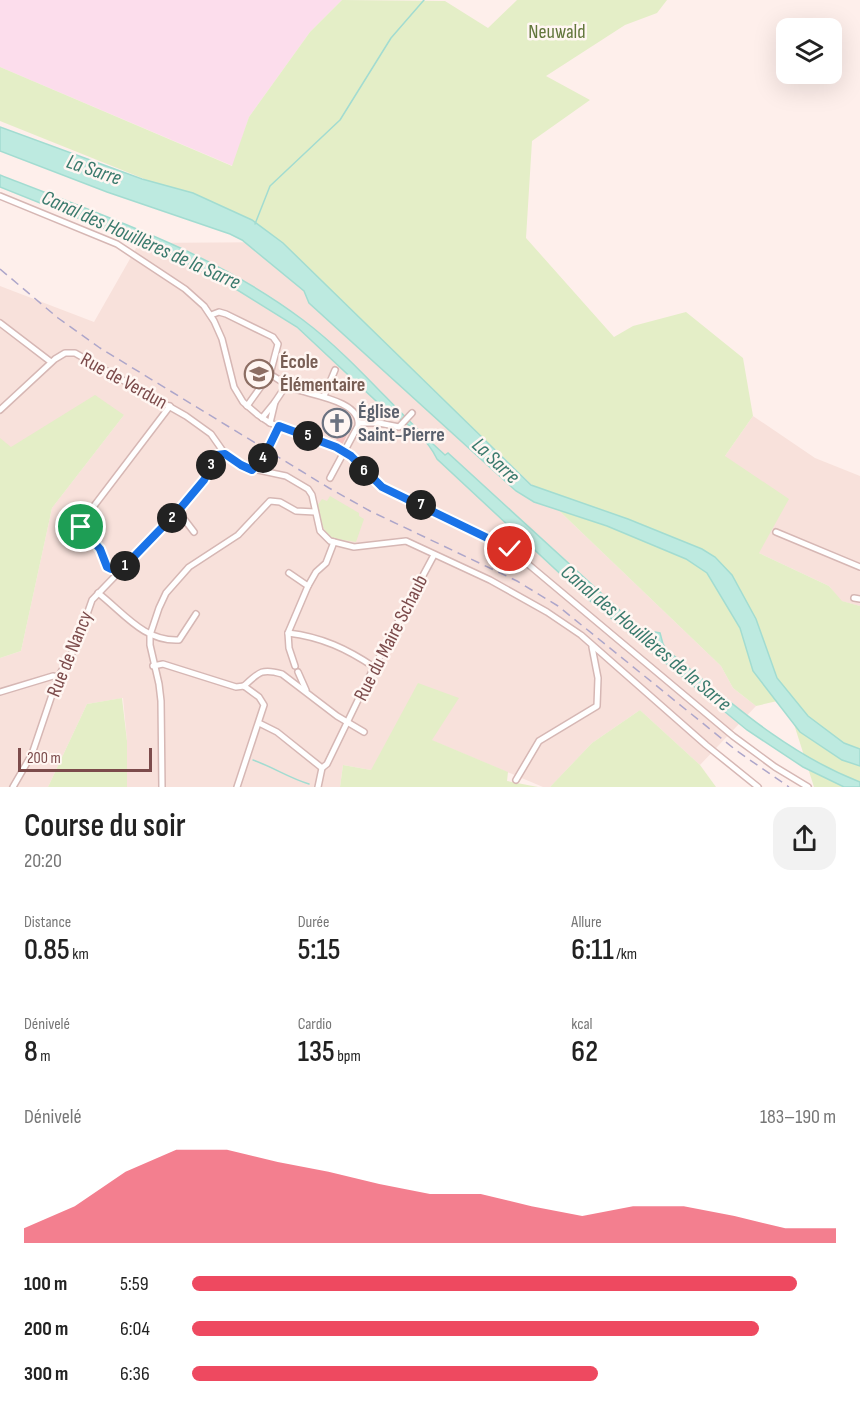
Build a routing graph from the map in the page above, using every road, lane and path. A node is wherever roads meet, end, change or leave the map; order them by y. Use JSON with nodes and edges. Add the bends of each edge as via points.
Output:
{"nodes":[{"id":1,"x":0,"y":196,"type":"edge"},
{"id":2,"x":211,"y":315,"type":"junction"},
{"id":3,"x":0,"y":323,"type":"edge"},
{"id":4,"x":51,"y":362,"type":"junction"},
{"id":5,"x":335,"y":370,"type":"dead end"},
{"id":6,"x":270,"y":374,"type":"junction"},
{"id":7,"x":287,"y":384,"type":"junction"},
{"id":8,"x":324,"y":396,"type":"junction"},
{"id":9,"x":275,"y":402,"type":"junction"},
{"id":10,"x":170,"y":406,"type":"junction"},
{"id":11,"x":247,"y":406,"type":"junction"},
{"id":12,"x":0,"y":410,"type":"edge"},
{"id":13,"x":411,"y":414,"type":"dead end"},
{"id":14,"x":262,"y":418,"type":"junction"},
{"id":15,"x":270,"y":423,"type":"junction"},
{"id":16,"x":359,"y":423,"type":"junction"},
{"id":17,"x":279,"y":426,"type":"junction"},
{"id":18,"x":345,"y":452,"type":"junction"},
{"id":19,"x":222,"y":454,"type":"junction"},
{"id":20,"x":262,"y":460,"type":"junction"},
{"id":21,"x":252,"y":470,"type":"junction"},
{"id":22,"x":261,"y":471,"type":"junction"},
{"id":23,"x":330,"y":478,"type":"dead end"},
{"id":24,"x":178,"y":511,"type":"junction"},
{"id":25,"x":315,"y":512,"type":"junction"},
{"id":26,"x":194,"y":532,"type":"dead end"},
{"id":27,"x":776,"y":532,"type":"dead end"},
{"id":28,"x":334,"y":542,"type":"junction"},
{"id":29,"x":434,"y":555,"type":"junction"},
{"id":30,"x":860,"y":567,"type":"edge"},
{"id":31,"x":123,"y":568,"type":"junction"},
{"id":32,"x":289,"y":573,"type":"dead end"},
{"id":33,"x":308,"y":586,"type":"junction"},
{"id":34,"x":100,"y":590,"type":"junction"},
{"id":35,"x":196,"y":614,"type":"dead end"},
{"id":36,"x":150,"y":633,"type":"junction"},
{"id":37,"x":288,"y":633,"type":"junction"},
{"id":38,"x":591,"y":646,"type":"junction"},
{"id":39,"x":153,"y":666,"type":"junction"},
{"id":40,"x":295,"y":666,"type":"dead end"},
{"id":41,"x":374,"y":668,"type":"junction"},
{"id":42,"x":298,"y":672,"type":"dead end"},
{"id":43,"x":58,"y":678,"type":"junction"},
{"id":44,"x":244,"y":686,"type":"junction"},
{"id":45,"x":0,"y":692,"type":"edge"},
{"id":46,"x":307,"y":692,"type":"junction"},
{"id":47,"x":349,"y":722,"type":"junction"},
{"id":48,"x":259,"y":723,"type":"junction"},
{"id":49,"x":364,"y":732,"type":"dead end"},
{"id":50,"x":322,"y":768,"type":"junction"},
{"id":51,"x":516,"y":780,"type":"dead end"},
{"id":52,"x":14,"y":787,"type":"edge"},
{"id":53,"x":162,"y":787,"type":"edge"},
{"id":54,"x":237,"y":787,"type":"edge"},
{"id":55,"x":318,"y":787,"type":"edge"},
{"id":56,"x":758,"y":787,"type":"edge"},
{"id":57,"x":808,"y":787,"type":"edge"}],
"edges":[{"from":1,"to":2,"type":"street","via":[[123,248],[185,289]]},
{"from":2,"to":6,"type":"street","via":[[224,313],[273,337],[278,349]]},
{"from":2,"to":11,"type":"street","via":[[222,339],[232,382]]},
{"from":3,"to":4,"type":"street","name":"Rue de Verdun"},
{"from":4,"to":10,"type":"street","name":"Rue de Verdun","via":[[65,353],[79,354]]},
{"from":4,"to":12,"type":"street"},
{"from":5,"to":8,"type":"street"},
{"from":6,"to":7,"type":"street"},
{"from":6,"to":11,"type":"street"},
{"from":7,"to":8,"type":"street"},
{"from":7,"to":9,"type":"street"},
{"from":8,"to":16,"type":"street","via":[[348,408]]},
{"from":9,"to":14,"type":"street"},
{"from":9,"to":15,"type":"street"},
{"from":10,"to":19,"type":"street","name":"Rue de Verdun","via":[[200,426],[216,441]]},
{"from":10,"to":31,"type":"street","via":[[82,520],[81,527],[100,549],[107,567]]},
{"from":11,"to":14,"type":"street"},
{"from":13,"to":16,"type":"street","via":[[400,426]]},
{"from":14,"to":15,"type":"street"},
{"from":15,"to":17,"type":"street"},
{"from":16,"to":18,"type":"street"},
{"from":17,"to":18,"type":"street"},
{"from":17,"to":20,"type":"street"},
{"from":18,"to":23,"type":"street"},
{"from":18,"to":57,"type":"street","via":[[382,487],[518,554],[748,748]]},
{"from":19,"to":21,"type":"street"},
{"from":19,"to":24,"type":"street","name":"Rue de Nancy"},
{"from":20,"to":21,"type":"street"},
{"from":20,"to":22,"type":"street"},
{"from":21,"to":22,"type":"street"},
{"from":22,"to":25,"type":"street","via":[[286,476],[308,489]]},
{"from":24,"to":26,"type":"street"},
{"from":24,"to":31,"type":"street","name":"Rue de Nancy"},
{"from":25,"to":28,"type":"street","via":[[322,535]]},
{"from":25,"to":36,"type":"street","via":[[296,511],[270,501],[238,535],[189,567],[175,581],[166,592]]},
{"from":27,"to":30,"type":"street"},
{"from":28,"to":29,"type":"street","via":[[354,547],[403,541]]},
{"from":28,"to":33,"type":"street","via":[[326,563]]},
{"from":29,"to":38,"type":"street","via":[[548,612]]},
{"from":29,"to":41,"type":"street","name":"Rue du Maire Schaub"},
{"from":31,"to":34,"type":"street","name":"Rue de Nancy"},
{"from":32,"to":33,"type":"street"},
{"from":33,"to":37,"type":"street"},
{"from":34,"to":36,"type":"street"},
{"from":34,"to":43,"type":"street","name":"Rue de Nancy","via":[[89,606],[76,646]]},
{"from":35,"to":36,"type":"street","via":[[178,640]]},
{"from":36,"to":39,"type":"street"},
{"from":37,"to":40,"type":"street"},
{"from":37,"to":41,"type":"street","via":[[334,643]]},
{"from":38,"to":51,"type":"street","via":[[597,662],[597,706],[539,741]]},
{"from":38,"to":56,"type":"street"},
{"from":39,"to":44,"type":"street","via":[[163,664],[236,687]]},
{"from":39,"to":53,"type":"street","via":[[161,700]]},
{"from":41,"to":47,"type":"street","name":"Rue du Maire Schaub"},
{"from":42,"to":46,"type":"street"},
{"from":43,"to":45,"type":"street","via":[[53,676]]},
{"from":43,"to":52,"type":"street","name":"Rue de Nancy","via":[[32,754]]},
{"from":44,"to":46,"type":"street","via":[[260,671],[272,670]]},
{"from":44,"to":48,"type":"street","via":[[264,705]]},
{"from":46,"to":47,"type":"street"},
{"from":47,"to":49,"type":"street"},
{"from":47,"to":50,"type":"street","name":"Rue du Maire Schaub"},
{"from":48,"to":50,"type":"street","via":[[277,732]]},
{"from":48,"to":54,"type":"street"},
{"from":50,"to":55,"type":"street"}]}
